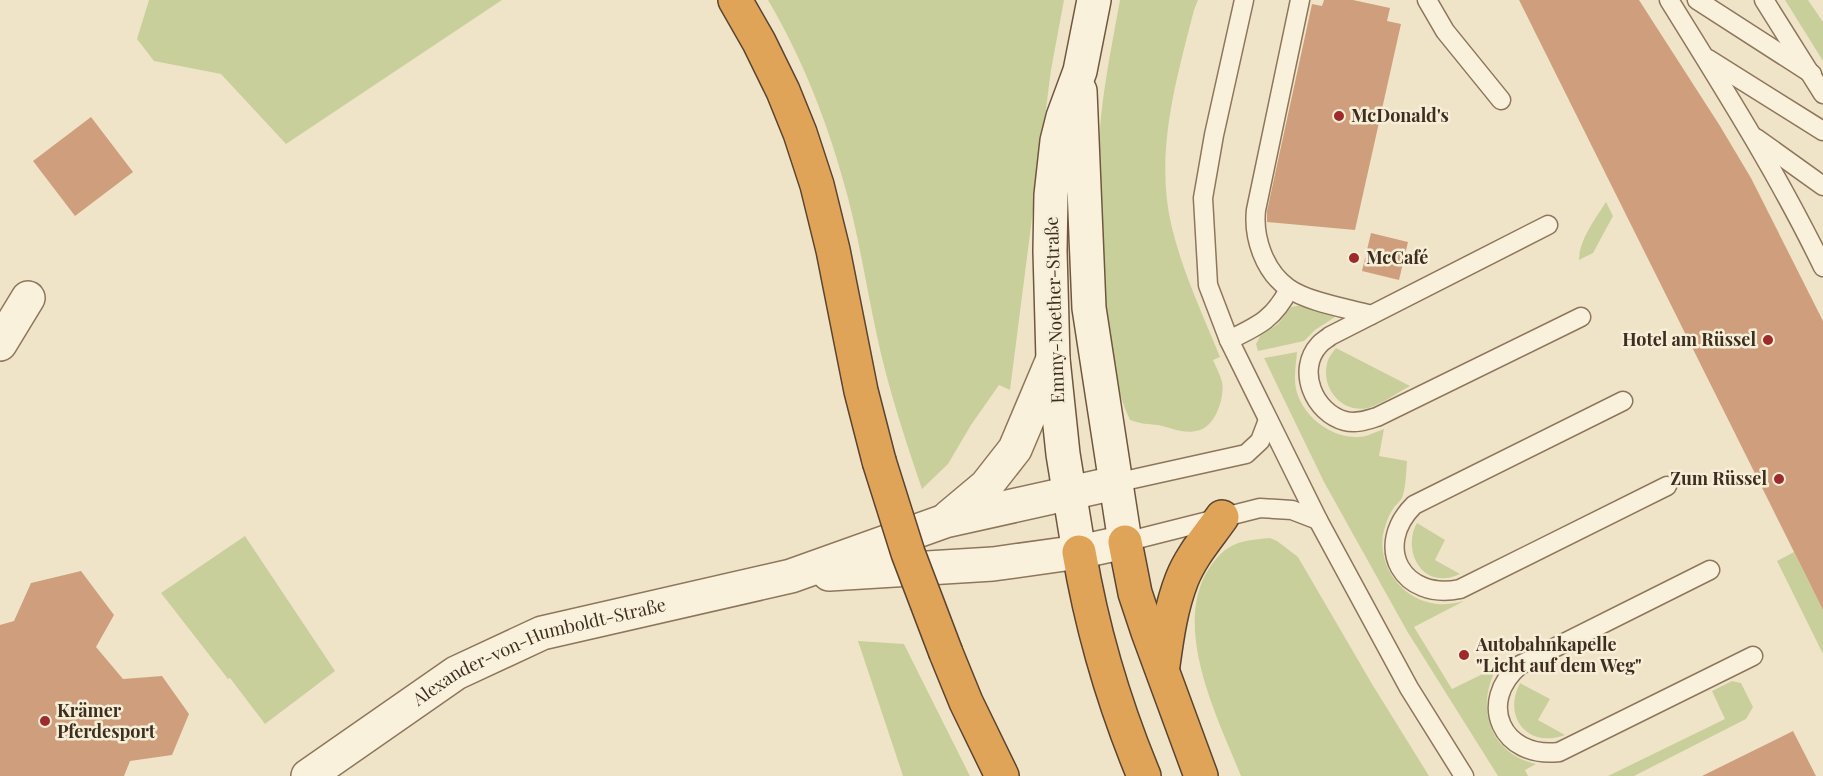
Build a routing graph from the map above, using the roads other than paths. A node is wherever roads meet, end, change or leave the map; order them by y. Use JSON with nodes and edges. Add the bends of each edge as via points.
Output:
{"nodes":[{"id":1,"x":735,"y":0,"type":"edge"},
{"id":2,"x":1094,"y":0,"type":"edge"},
{"id":3,"x":1300,"y":0,"type":"edge"},
{"id":4,"x":1427,"y":0,"type":"edge"},
{"id":5,"x":1669,"y":0,"type":"edge"},
{"id":6,"x":1697,"y":0,"type":"edge"},
{"id":7,"x":1764,"y":0,"type":"edge"},
{"id":8,"x":1248,"y":3,"type":"edge"},
{"id":9,"x":1704,"y":57,"type":"junction"},
{"id":10,"x":1080,"y":71,"type":"junction"},
{"id":11,"x":1812,"y":74,"type":"junction"},
{"id":12,"x":1823,"y":94,"type":"edge"},
{"id":13,"x":1502,"y":100,"type":"dead end"},
{"id":14,"x":1823,"y":131,"type":"edge"},
{"id":15,"x":1752,"y":135,"type":"junction"},
{"id":16,"x":1823,"y":186,"type":"edge"},
{"id":17,"x":1802,"y":224,"type":"junction"},
{"id":18,"x":1548,"y":225,"type":"dead end"},
{"id":19,"x":1823,"y":240,"type":"edge"},
{"id":20,"x":1823,"y":267,"type":"edge"},
{"id":21,"x":1290,"y":289,"type":"junction"},
{"id":22,"x":27,"y":298,"type":"dead end"},
{"id":23,"x":1371,"y":315,"type":"junction"},
{"id":24,"x":1581,"y":317,"type":"dead end"},
{"id":25,"x":1229,"y":339,"type":"junction"},
{"id":26,"x":0,"y":344,"type":"edge"},
{"id":27,"x":1053,"y":359,"type":"junction"},
{"id":28,"x":1623,"y":401,"type":"dead end"},
{"id":29,"x":1268,"y":420,"type":"junction"},
{"id":30,"x":1115,"y":483,"type":"junction"},
{"id":31,"x":1666,"y":486,"type":"dead end"},
{"id":32,"x":1069,"y":493,"type":"junction"},
{"id":33,"x":1222,"y":517,"type":"junction"},
{"id":34,"x":1317,"y":520,"type":"junction"},
{"id":35,"x":945,"y":521,"type":"junction"},
{"id":36,"x":1125,"y":542,"type":"junction"},
{"id":37,"x":1079,"y":552,"type":"junction"},
{"id":38,"x":1710,"y":570,"type":"dead end"},
{"id":39,"x":791,"y":576,"type":"junction"},
{"id":40,"x":1754,"y":656,"type":"dead end"},
{"id":41,"x":1162,"y":673,"type":"junction"},
{"id":42,"x":308,"y":776,"type":"edge"},
{"id":43,"x":1002,"y":776,"type":"edge"},
{"id":44,"x":1144,"y":776,"type":"edge"},
{"id":45,"x":1201,"y":776,"type":"edge"},
{"id":46,"x":1464,"y":776,"type":"edge"}],
"edges":[{"from":1,"to":43,"type":"highway","bridge":true,"via":[[783,91],[800,133],[817,185],[861,391],[908,554],[966,702]]},
{"from":2,"to":10,"type":"street","name":"Emmy-Noether-Straße"},
{"from":3,"to":21,"type":"lane","via":[[1255,222],[1263,256],[1276,277]]},
{"from":4,"to":13,"type":"lane","via":[[1445,31]]},
{"from":5,"to":9,"type":"lane"},
{"from":6,"to":11,"type":"lane"},
{"from":7,"to":11,"type":"lane"},
{"from":8,"to":25,"type":"lane","via":[[1214,135],[1203,198],[1208,285]]},
{"from":9,"to":14,"type":"lane"},
{"from":9,"to":15,"type":"lane"},
{"from":10,"to":27,"type":"street","name":"Emmy-Noether-Straße","via":[[1063,117],[1054,160],[1050,251]]},
{"from":10,"to":30,"type":"street","name":"Emmy-Noether-Straße","via":[[1089,308]]},
{"from":11,"to":12,"type":"lane"},
{"from":15,"to":16,"type":"lane"},
{"from":15,"to":17,"type":"lane"},
{"from":17,"to":19,"type":"lane"},
{"from":17,"to":20,"type":"lane"},
{"from":18,"to":23,"type":"lane"},
{"from":21,"to":23,"type":"lane"},
{"from":21,"to":25,"type":"lane","via":[[1264,322]]},
{"from":22,"to":26,"type":"street"},
{"from":23,"to":24,"type":"lane","via":[[1318,345],[1311,360],[1311,392],[1332,416],[1346,422],[1377,417]]},
{"from":25,"to":29,"type":"lane"},
{"from":27,"to":32,"type":"street","name":"Emmy-Noether-Straße"},
{"from":27,"to":35,"type":"street","via":[[1015,449],[986,486]]},
{"from":28,"to":31,"type":"lane","via":[[1414,505],[1396,530],[1394,545],[1404,574],[1430,591],[1460,589]]},
{"from":29,"to":30,"type":"lane","via":[[1260,441],[1246,454]]},
{"from":29,"to":34,"type":"lane"},
{"from":30,"to":32,"type":"street","name":"Alexander-von-Humboldt-Straße"},
{"from":30,"to":36,"type":"street","name":"Emmy-Noether-Straße"},
{"from":32,"to":35,"type":"street","name":"Alexander-von-Humboldt-Straße"},
{"from":32,"to":37,"type":"street","name":"Emmy-Noether-Straße"},
{"from":33,"to":34,"type":"lane","via":[[1275,508]]},
{"from":33,"to":36,"type":"lane"},
{"from":33,"to":41,"type":"highway","via":[[1182,579],[1168,626]]},
{"from":34,"to":46,"type":"lane","via":[[1403,678]]},
{"from":35,"to":39,"type":"street","name":"Alexander-von-Humboldt-Straße"},
{"from":36,"to":37,"type":"street","name":"Alexander-von-Humboldt-Straße"},
{"from":36,"to":41,"type":"highway","via":[[1135,593]]},
{"from":37,"to":39,"type":"street","name":"Alexander-von-Humboldt-Straße","via":[[993,564]]},
{"from":37,"to":44,"type":"highway","via":[[1103,664]]},
{"from":38,"to":40,"type":"lane","via":[[1520,664],[1501,688],[1499,718],[1505,732],[1529,751],[1559,752]]},
{"from":39,"to":42,"type":"street","name":"Alexander-von-Humboldt-Straße","via":[[542,633],[456,673]]},
{"from":41,"to":45,"type":"highway"}]}
